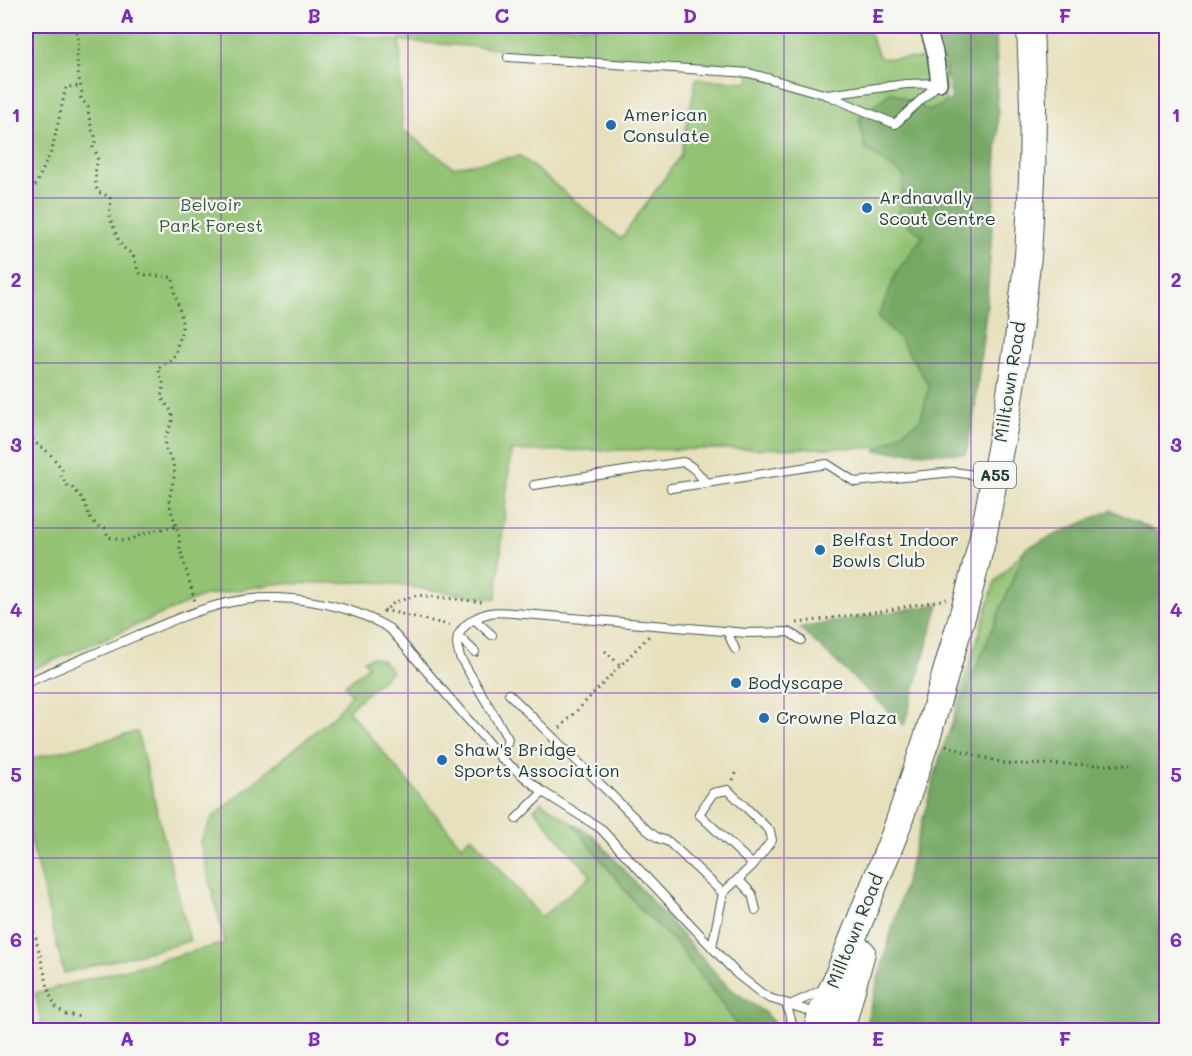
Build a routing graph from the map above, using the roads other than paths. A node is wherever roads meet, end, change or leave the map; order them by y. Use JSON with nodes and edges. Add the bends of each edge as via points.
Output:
{"nodes":[{"id":1,"x":927,"y":26,"type":"edge"},
{"id":2,"x":1030,"y":26,"type":"edge"},
{"id":3,"x":508,"y":57,"type":"dead end"},
{"id":4,"x":939,"y":83,"type":"junction"},
{"id":5,"x":827,"y":95,"type":"junction"},
{"id":6,"x":994,"y":478,"type":"junction"},
{"id":7,"x":706,"y":483,"type":"junction"},
{"id":8,"x":534,"y":485,"type":"dead end"},
{"id":9,"x":670,"y":488,"type":"dead end"},
{"id":10,"x":474,"y":619,"type":"junction"},
{"id":11,"x":460,"y":632,"type":"junction"},
{"id":12,"x":727,"y":632,"type":"junction"},
{"id":13,"x":492,"y":635,"type":"dead end"},
{"id":14,"x":801,"y":640,"type":"dead end"},
{"id":15,"x":735,"y":649,"type":"dead end"},
{"id":16,"x":475,"y":652,"type":"dead end"},
{"id":17,"x":26,"y":683,"type":"edge"},
{"id":18,"x":509,"y":694,"type":"dead end"},
{"id":19,"x":502,"y":759,"type":"junction"},
{"id":20,"x":543,"y":792,"type":"junction"},
{"id":21,"x":516,"y":819,"type":"dead end"},
{"id":22,"x":895,"y":833,"type":"junction"},
{"id":23,"x":753,"y":865,"type":"junction"},
{"id":24,"x":738,"y":879,"type":"junction"},
{"id":25,"x":723,"y":893,"type":"junction"},
{"id":26,"x":756,"y":910,"type":"dead end"},
{"id":27,"x":712,"y":947,"type":"junction"},
{"id":28,"x":836,"y":980,"type":"junction"},
{"id":29,"x":788,"y":1004,"type":"junction"},
{"id":30,"x":830,"y":1024,"type":"edge"},
{"id":31,"x":794,"y":1030,"type":"edge"}],
"edges":[{"from":1,"to":4,"type":"street"},
{"from":2,"to":6,"type":"highway","name":"Milltown Road","number":"A55","via":[[1033,105],[1029,256],[1011,391]]},
{"from":3,"to":5,"type":"lane","via":[[749,73]]},
{"from":4,"to":5,"type":"lane"},
{"from":4,"to":5,"type":"lane","via":[[895,124]]},
{"from":6,"to":7,"type":"lane","via":[[953,472],[855,482],[827,464]]},
{"from":6,"to":22,"type":"highway","name":"Milltown Road","number":"A55","via":[[968,596]]},
{"from":7,"to":8,"type":"lane","via":[[683,462]]},
{"from":7,"to":9,"type":"lane"},
{"from":10,"to":11,"type":"lane"},
{"from":10,"to":12,"type":"lane","via":[[491,612]]},
{"from":10,"to":13,"type":"lane"},
{"from":11,"to":16,"type":"lane"},
{"from":11,"to":19,"type":"lane","via":[[460,657],[508,739]]},
{"from":12,"to":14,"type":"lane","via":[[789,632]]},
{"from":12,"to":15,"type":"lane"},
{"from":17,"to":19,"type":"lane","via":[[230,602],[263,598],[301,600],[376,620],[390,629]]},
{"from":18,"to":25,"type":"lane","via":[[648,831],[669,842]]},
{"from":19,"to":20,"type":"lane"},
{"from":20,"to":21,"type":"lane"},
{"from":20,"to":27,"type":"lane","via":[[600,828]]},
{"from":22,"to":28,"type":"highway","name":"Milltown Road","number":"A55"},
{"from":22,"to":30,"type":"highway","name":"Milltown Road","number":"A55"},
{"from":23,"to":23,"type":"lane","via":[[699,814],[713,793],[728,790],[770,831],[772,840]]},
{"from":23,"to":24,"type":"lane"},
{"from":24,"to":25,"type":"lane"},
{"from":24,"to":26,"type":"lane","via":[[752,894]]},
{"from":25,"to":27,"type":"lane"},
{"from":27,"to":29,"type":"lane","via":[[761,993]]},
{"from":28,"to":29,"type":"lane"},
{"from":28,"to":30,"type":"highway","name":"Milltown Road","number":"A55"},
{"from":29,"to":30,"type":"lane"},
{"from":29,"to":31,"type":"lane"}]}
